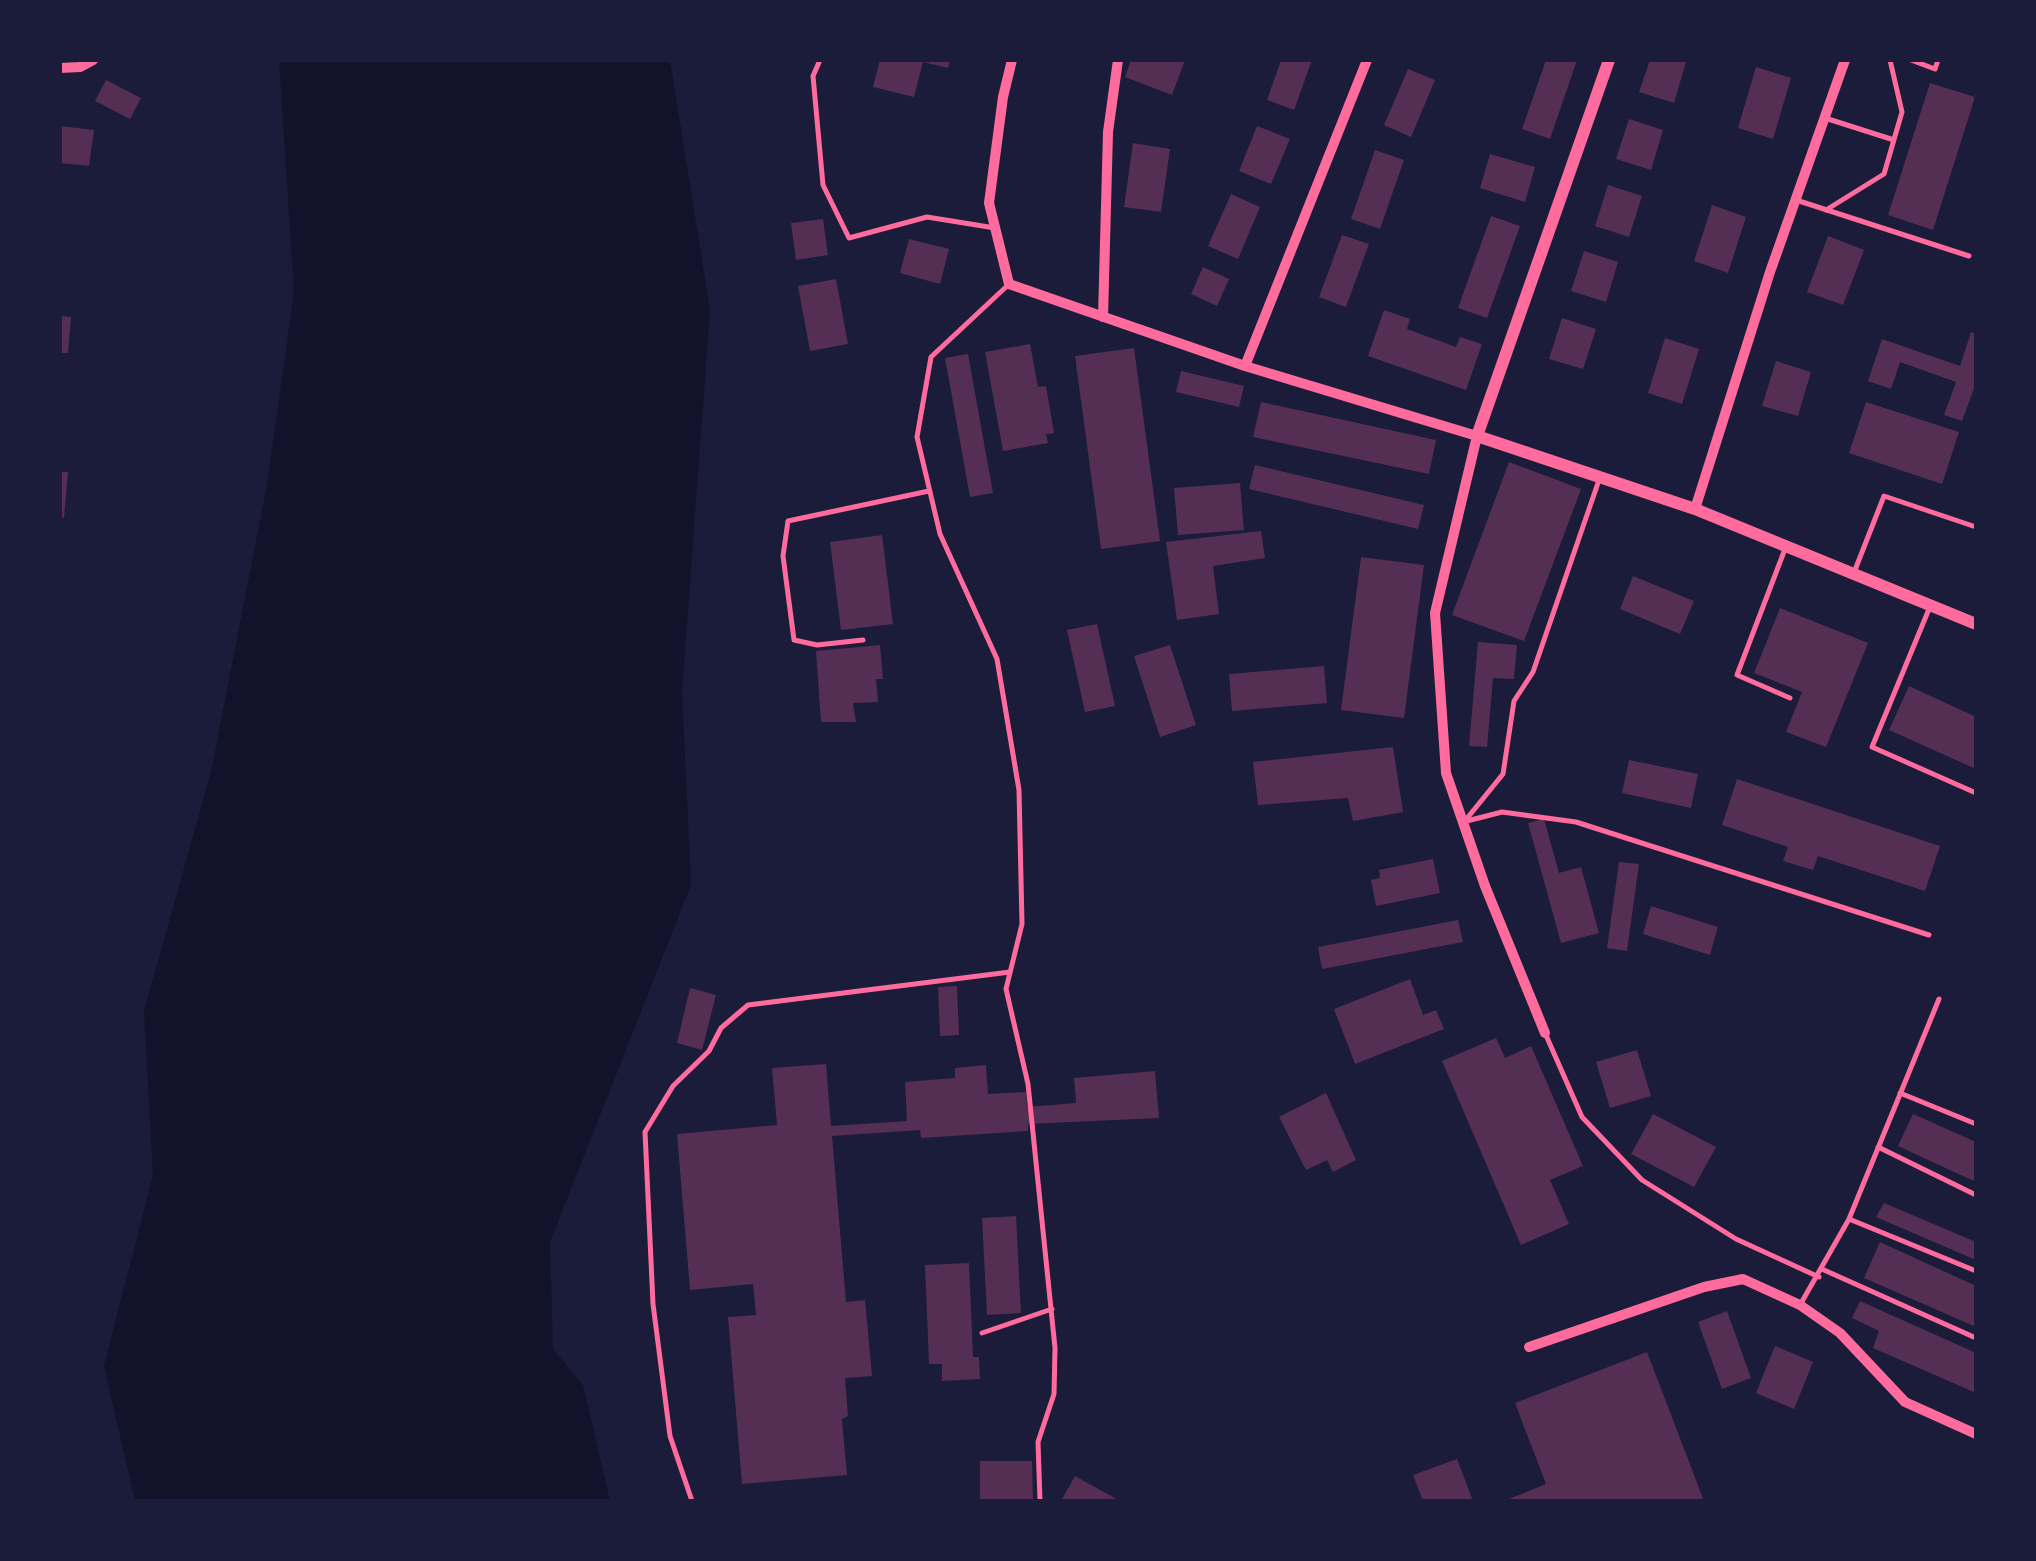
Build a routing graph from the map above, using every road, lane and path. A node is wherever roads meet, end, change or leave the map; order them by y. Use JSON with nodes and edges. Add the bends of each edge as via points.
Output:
{"nodes":[{"id":1,"x":93,"y":60,"type":"edge"},
{"id":2,"x":820,"y":60,"type":"edge"},
{"id":3,"x":1012,"y":60,"type":"edge"},
{"id":4,"x":1118,"y":60,"type":"edge"},
{"id":5,"x":1367,"y":60,"type":"edge"},
{"id":6,"x":1610,"y":60,"type":"edge"},
{"id":7,"x":1846,"y":60,"type":"edge"},
{"id":8,"x":1890,"y":60,"type":"edge"},
{"id":9,"x":1911,"y":60,"type":"edge"},
{"id":10,"x":1938,"y":60,"type":"edge"},
{"id":11,"x":60,"y":68,"type":"edge"},
{"id":12,"x":1825,"y":118,"type":"junction"},
{"id":13,"x":1894,"y":140,"type":"junction"},
{"id":14,"x":1796,"y":200,"type":"junction"},
{"id":15,"x":1826,"y":210,"type":"junction"},
{"id":16,"x":995,"y":228,"type":"junction"},
{"id":17,"x":1969,"y":256,"type":"dead end"},
{"id":18,"x":1009,"y":284,"type":"junction"},
{"id":19,"x":1103,"y":316,"type":"junction"},
{"id":20,"x":1245,"y":366,"type":"junction"},
{"id":21,"x":1477,"y":436,"type":"junction"},
{"id":22,"x":1600,"y":478,"type":"junction"},
{"id":23,"x":928,"y":491,"type":"junction"},
{"id":24,"x":1695,"y":510,"type":"junction"},
{"id":25,"x":1976,"y":527,"type":"edge"},
{"id":26,"x":1786,"y":547,"type":"junction"},
{"id":27,"x":1853,"y":574,"type":"junction"},
{"id":28,"x":1931,"y":606,"type":"junction"},
{"id":29,"x":1976,"y":624,"type":"edge"},
{"id":30,"x":863,"y":640,"type":"dead end"},
{"id":31,"x":1790,"y":698,"type":"dead end"},
{"id":32,"x":1976,"y":793,"type":"edge"},
{"id":33,"x":1463,"y":822,"type":"junction"},
{"id":34,"x":1930,"y":935,"type":"dead end"},
{"id":35,"x":1010,"y":972,"type":"junction"},
{"id":36,"x":1939,"y":999,"type":"dead end"},
{"id":37,"x":1545,"y":1034,"type":"joint"},
{"id":38,"x":1900,"y":1093,"type":"junction"},
{"id":39,"x":1976,"y":1124,"type":"edge"},
{"id":40,"x":1878,"y":1147,"type":"junction"},
{"id":41,"x":1976,"y":1195,"type":"edge"},
{"id":42,"x":1849,"y":1218,"type":"junction"},
{"id":43,"x":1824,"y":1270,"type":"junction"},
{"id":44,"x":1976,"y":1271,"type":"edge"},
{"id":45,"x":1819,"y":1277,"type":"junction"},
{"id":46,"x":1800,"y":1305,"type":"junction"},
{"id":47,"x":1052,"y":1309,"type":"junction"},
{"id":48,"x":982,"y":1333,"type":"dead end"},
{"id":49,"x":1976,"y":1338,"type":"edge"},
{"id":50,"x":1530,"y":1348,"type":"dead end"},
{"id":51,"x":1976,"y":1434,"type":"edge"},
{"id":52,"x":692,"y":1501,"type":"edge"},
{"id":53,"x":1040,"y":1501,"type":"edge"}],
"edges":[{"from":1,"to":11,"type":"street"},
{"from":2,"to":16,"type":"lane","via":[[813,76],[823,185],[850,238],[926,217]]},
{"from":3,"to":16,"type":"street","via":[[989,203]]},
{"from":4,"to":19,"type":"street","via":[[1108,132]]},
{"from":5,"to":20,"type":"street"},
{"from":6,"to":21,"type":"street"},
{"from":7,"to":12,"type":"street"},
{"from":8,"to":13,"type":"lane","via":[[1902,112]]},
{"from":9,"to":10,"type":"lane","via":[[1935,69]]},
{"from":12,"to":13,"type":"lane"},
{"from":12,"to":14,"type":"street"},
{"from":13,"to":15,"type":"lane","via":[[1884,174]]},
{"from":14,"to":15,"type":"lane"},
{"from":14,"to":24,"type":"street"},
{"from":15,"to":17,"type":"lane"},
{"from":16,"to":18,"type":"street"},
{"from":18,"to":19,"type":"street"},
{"from":18,"to":23,"type":"lane","via":[[930,356],[918,437]]},
{"from":19,"to":20,"type":"street"},
{"from":20,"to":21,"type":"street"},
{"from":21,"to":22,"type":"street"},
{"from":21,"to":33,"type":"street","via":[[1434,612],[1446,772]]},
{"from":22,"to":24,"type":"street"},
{"from":22,"to":33,"type":"lane","via":[[1533,672],[1514,700],[1504,774]]},
{"from":23,"to":30,"type":"lane","via":[[788,521],[783,556],[794,640]]},
{"from":23,"to":35,"type":"lane","via":[[940,534],[996,659],[1008,715],[1022,862],[1022,924]]},
{"from":24,"to":26,"type":"street"},
{"from":25,"to":27,"type":"lane","via":[[1884,496]]},
{"from":26,"to":27,"type":"street"},
{"from":26,"to":31,"type":"lane","via":[[1737,675]]},
{"from":27,"to":28,"type":"street"},
{"from":28,"to":29,"type":"street"},
{"from":28,"to":32,"type":"lane","via":[[1872,747]]},
{"from":33,"to":34,"type":"lane","via":[[1502,812],[1576,822]]},
{"from":33,"to":37,"type":"street"},
{"from":35,"to":47,"type":"lane","via":[[1006,989],[1028,1084]]},
{"from":35,"to":52,"type":"lane","via":[[748,1006],[720,1028],[645,1132],[653,1304],[670,1436]]},
{"from":36,"to":38,"type":"lane"},
{"from":37,"to":45,"type":"lane","via":[[1582,1117],[1642,1180],[1736,1239]]},
{"from":38,"to":39,"type":"lane"},
{"from":38,"to":40,"type":"lane"},
{"from":40,"to":41,"type":"lane"},
{"from":40,"to":42,"type":"lane"},
{"from":42,"to":43,"type":"lane"},
{"from":42,"to":44,"type":"lane"},
{"from":43,"to":45,"type":"lane"},
{"from":43,"to":49,"type":"lane"},
{"from":45,"to":46,"type":"lane"},
{"from":46,"to":50,"type":"street","via":[[1743,1280],[1704,1287]]},
{"from":46,"to":51,"type":"street","via":[[1840,1333],[1905,1402]]},
{"from":47,"to":48,"type":"lane"},
{"from":47,"to":53,"type":"lane","via":[[1054,1394],[1038,1442]]}]}
